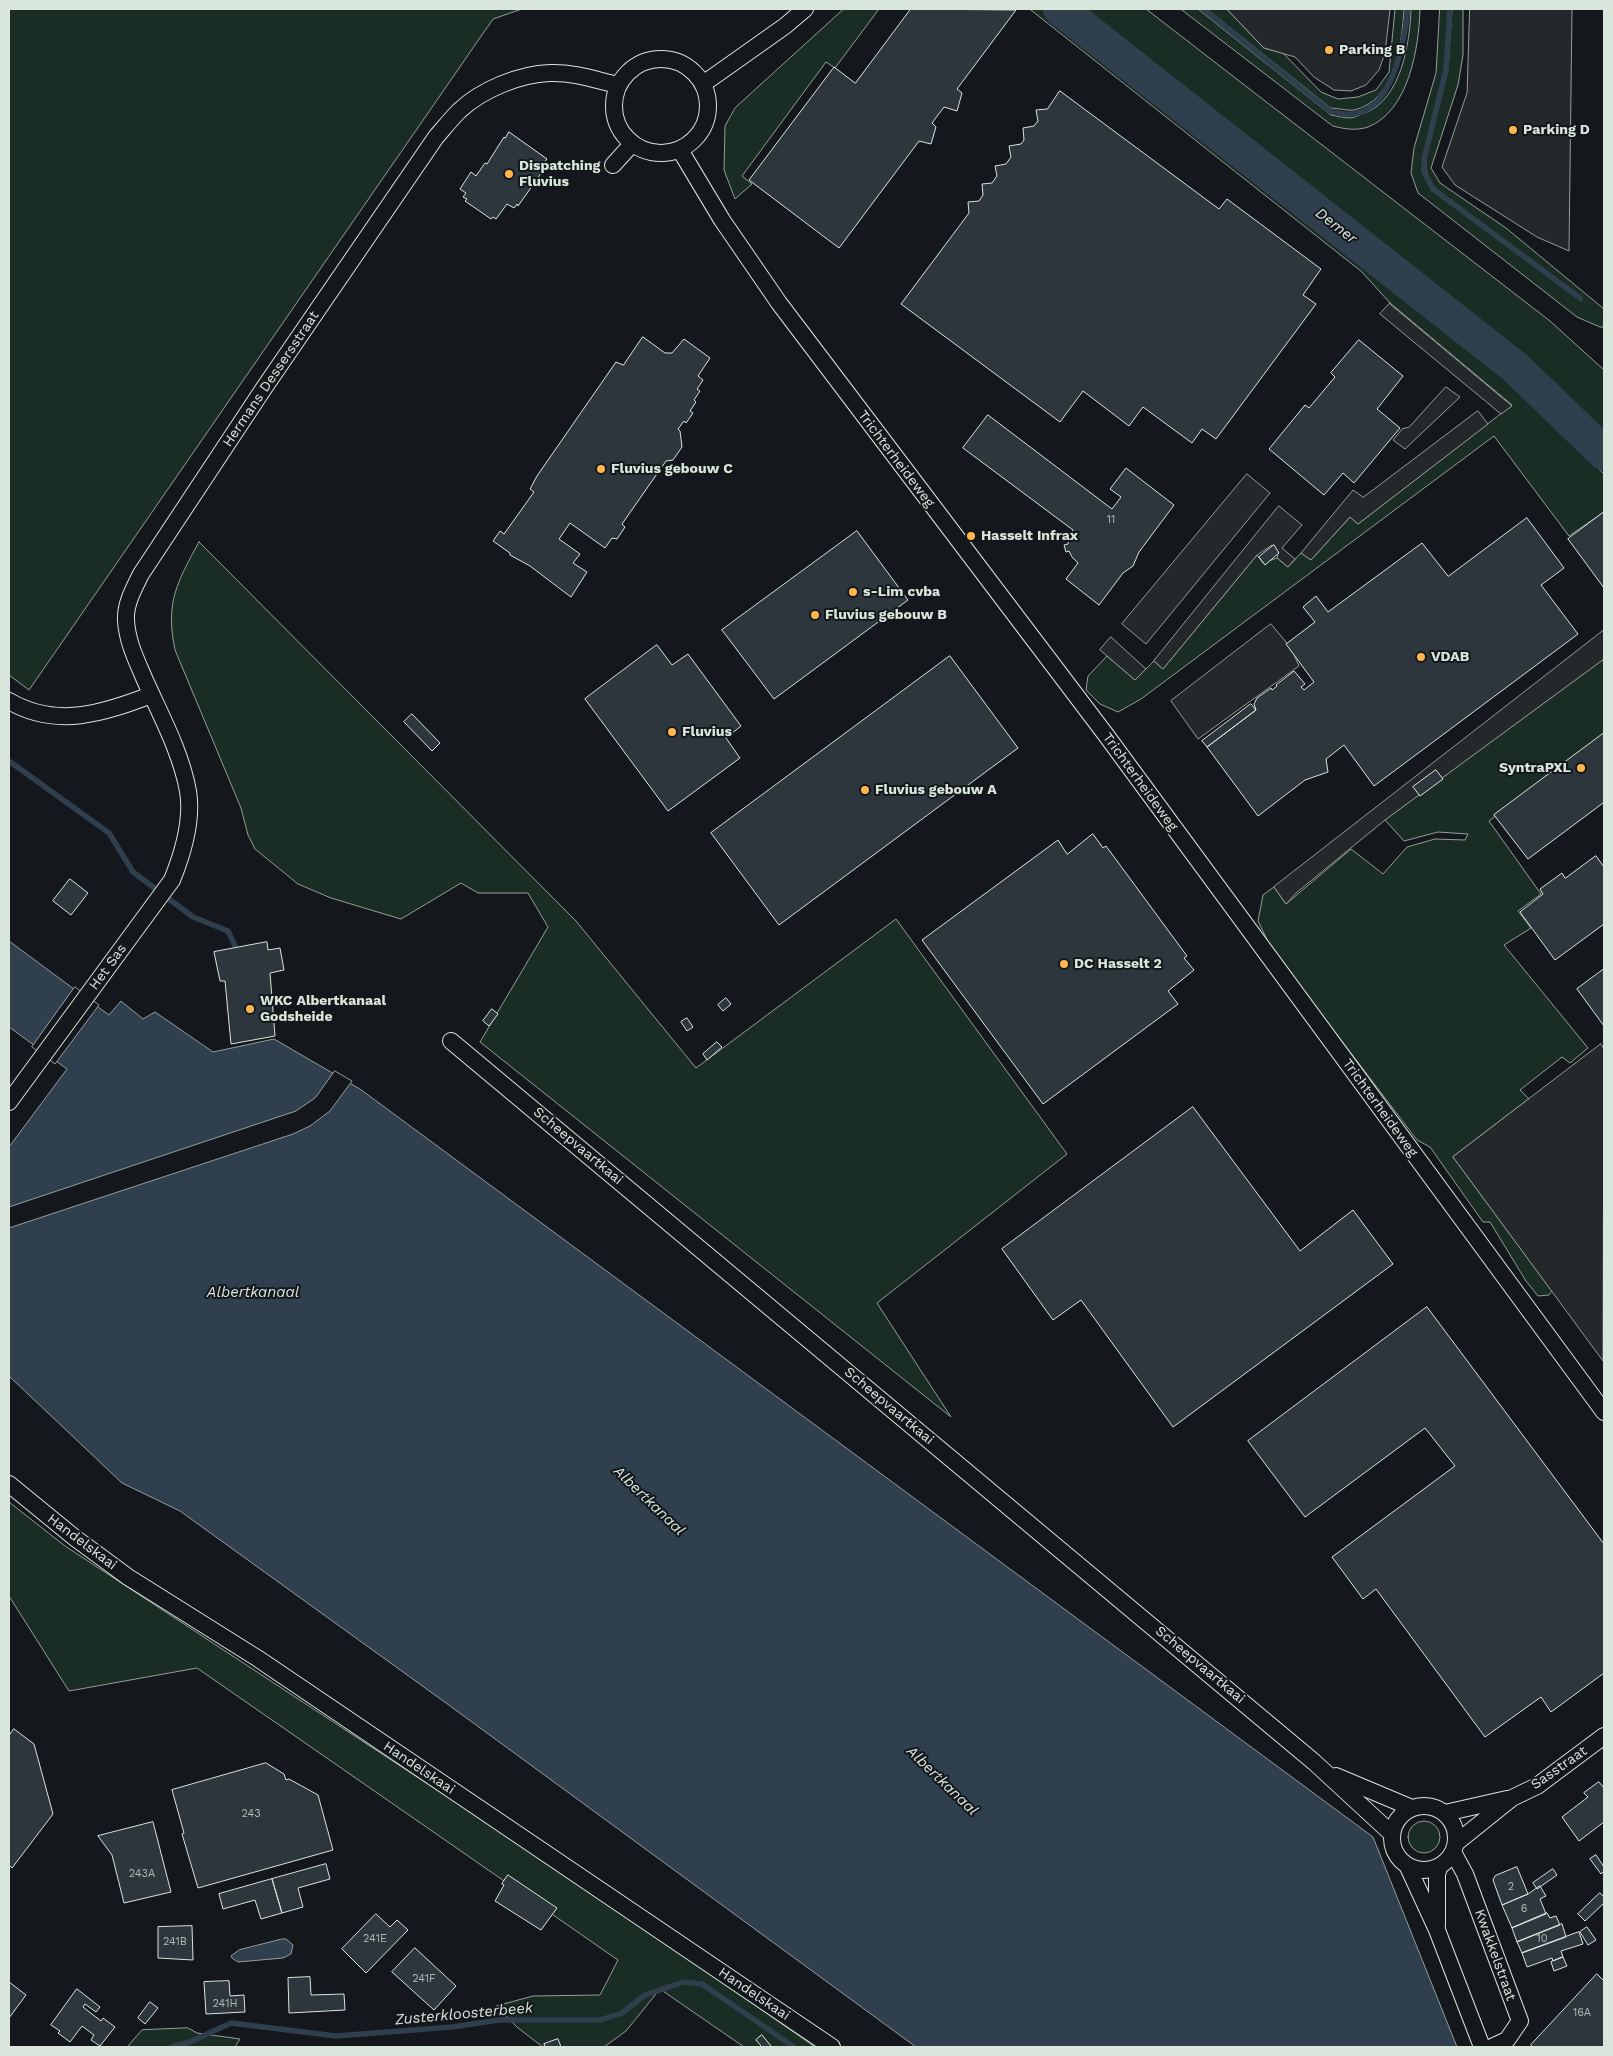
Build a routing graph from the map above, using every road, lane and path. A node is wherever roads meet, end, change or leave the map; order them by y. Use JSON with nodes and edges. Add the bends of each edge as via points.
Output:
{"nodes":[{"id":1,"x":805,"y":9,"type":"edge"},
{"id":2,"x":703,"y":84,"type":"junction"},
{"id":3,"x":618,"y":85,"type":"junction"},
{"id":4,"x":632,"y":144,"type":"junction"},
{"id":5,"x":680,"y":150,"type":"junction"},
{"id":6,"x":613,"y":165,"type":"dead end"},
{"id":7,"x":151,"y":695,"type":"junction"},
{"id":8,"x":9,"y":701,"type":"edge"},
{"id":9,"x":189,"y":824,"type":"joint"},
{"id":10,"x":451,"y":1040,"type":"dead end"},
{"id":11,"x":9,"y":1102,"type":"edge"},
{"id":12,"x":1604,"y":1412,"type":"edge"},
{"id":13,"x":9,"y":1484,"type":"edge"},
{"id":14,"x":1604,"y":1736,"type":"edge"},
{"id":15,"x":1326,"y":1772,"type":"junction"},
{"id":16,"x":1512,"y":1798,"type":"junction"},
{"id":17,"x":1412,"y":1808,"type":"junction"},
{"id":18,"x":1445,"y":1813,"type":"junction"},
{"id":19,"x":1392,"y":1834,"type":"junction"},
{"id":20,"x":1455,"y":1848,"type":"junction"},
{"id":21,"x":1407,"y":1866,"type":"junction"},
{"id":22,"x":1438,"y":1868,"type":"junction"},
{"id":23,"x":1437,"y":1930,"type":"junction"},
{"id":24,"x":832,"y":2047,"type":"edge"},
{"id":25,"x":1482,"y":2047,"type":"edge"},
{"id":26,"x":1492,"y":2047,"type":"edge"}],
"edges":[{"from":1,"to":2,"type":"street"},
{"from":2,"to":3,"type":"street","via":[[685,66],[660,59],[643,62],[628,72]]},
{"from":2,"to":5,"type":"street","via":[[708,99],[708,115],[693,142]]},
{"from":3,"to":4,"type":"street","via":[[614,101],[615,118],[621,132]]},
{"from":3,"to":7,"type":"street","name":"Hermans Dessersstraat","via":[[550,73],[516,79],[486,90],[459,111],[436,138],[141,574],[131,594],[126,618],[129,643]]},
{"from":4,"to":5,"type":"street","via":[[647,152],[663,154]]},
{"from":4,"to":6,"type":"street"},
{"from":5,"to":12,"type":"street","name":"Trichterheideweg","via":[[722,220],[779,303],[1106,735]]},
{"from":7,"to":8,"type":"street","via":[[112,710],[79,717],[46,714]]},
{"from":7,"to":9,"type":"street","name":"Hermans Dessersstraat","via":[[180,763],[188,793]]},
{"from":9,"to":11,"type":"street","name":"Het Sas","via":[[172,880]]},
{"from":10,"to":15,"type":"street","name":"Scheepvaartkaai"},
{"from":13,"to":24,"type":"street","name":"Handelskaai","via":[[128,1577],[266,1664]]},
{"from":14,"to":16,"type":"street","name":"Sasstraat","via":[[1537,1786]]},
{"from":15,"to":17,"type":"street","name":"Scheepvaartkaai"},
{"from":15,"to":19,"type":"street","name":"Scheepvaartkaai"},
{"from":16,"to":18,"type":"street","name":"Sasstraat"},
{"from":16,"to":20,"type":"street","name":"Sasstraat"},
{"from":17,"to":18,"type":"street","via":[[1424,1806]]},
{"from":17,"to":19,"type":"street","via":[[1402,1814]]},
{"from":18,"to":20,"type":"street","via":[[1454,1825]]},
{"from":19,"to":21,"type":"street","via":[[1392,1844]]},
{"from":20,"to":22,"type":"street"},
{"from":20,"to":26,"type":"street","name":"Kwakkelstraat","via":[[1520,2021],[1507,2040]]},
{"from":21,"to":22,"type":"street","via":[[1422,1870]]},
{"from":21,"to":23,"type":"street"},
{"from":22,"to":23,"type":"street"},
{"from":23,"to":25,"type":"street"}]}
